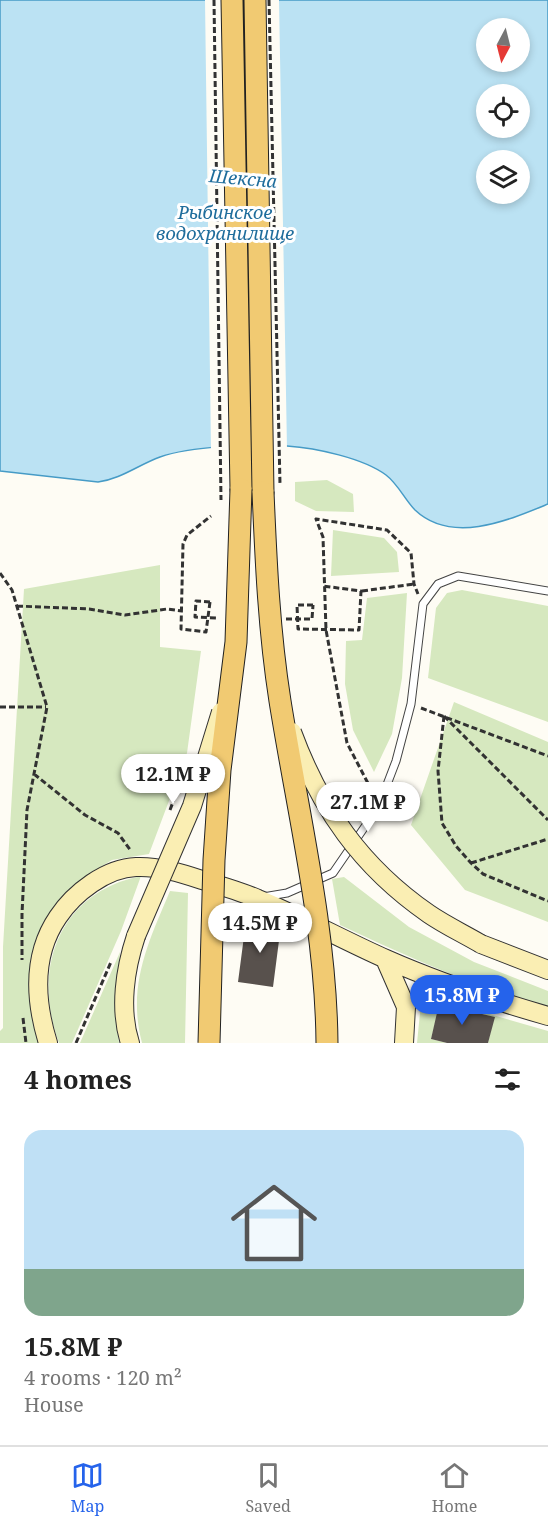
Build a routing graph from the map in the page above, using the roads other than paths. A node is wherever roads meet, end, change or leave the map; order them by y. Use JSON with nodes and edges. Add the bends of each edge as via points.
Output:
{"nodes":[{"id":1,"x":232,"y":0,"type":"edge"},
{"id":2,"x":255,"y":0,"type":"edge"},
{"id":3,"x":548,"y":591,"type":"edge"},
{"id":4,"x":230,"y":681,"type":"junction"},
{"id":5,"x":280,"y":700,"type":"junction"},
{"id":6,"x":256,"y":898,"type":"junction"},
{"id":7,"x":385,"y":959,"type":"junction"},
{"id":8,"x":548,"y":970,"type":"edge"},
{"id":9,"x":548,"y":1016,"type":"edge"},
{"id":10,"x":48,"y":1043,"type":"edge"},
{"id":11,"x":130,"y":1043,"type":"edge"},
{"id":12,"x":209,"y":1043,"type":"edge"},
{"id":13,"x":327,"y":1043,"type":"edge"},
{"id":14,"x":404,"y":1043,"type":"edge"}],
"edges":[{"from":1,"to":4,"type":"main road","bridge":true,"via":[[241,489],[236,642]]},
{"from":2,"to":5,"type":"main road","bridge":true,"via":[[263,492],[272,642]]},
{"from":3,"to":6,"type":"lane","via":[[458,576],[438,584],[423,604],[411,704],[396,761],[378,804],[333,873],[287,893]]},
{"from":4,"to":11,"type":"main road","bridge":true,"via":[[192,806],[136,936],[124,998]]},
{"from":4,"to":12,"type":"main road","bridge":true,"via":[[214,860]]},
{"from":5,"to":8,"type":"main road","bridge":true,"via":[[319,796],[367,860],[430,915],[481,944]]},
{"from":5,"to":13,"type":"main road","bridge":true,"via":[[317,917],[327,999]]},
{"from":6,"to":7,"type":"main road"},
{"from":6,"to":10,"type":"main road","via":[[154,867],[135,867],[101,878],[63,910],[42,948],[38,989]]},
{"from":7,"to":9,"type":"main road","via":[[484,997]]},
{"from":7,"to":14,"type":"main road","via":[[406,1007]]}]}
